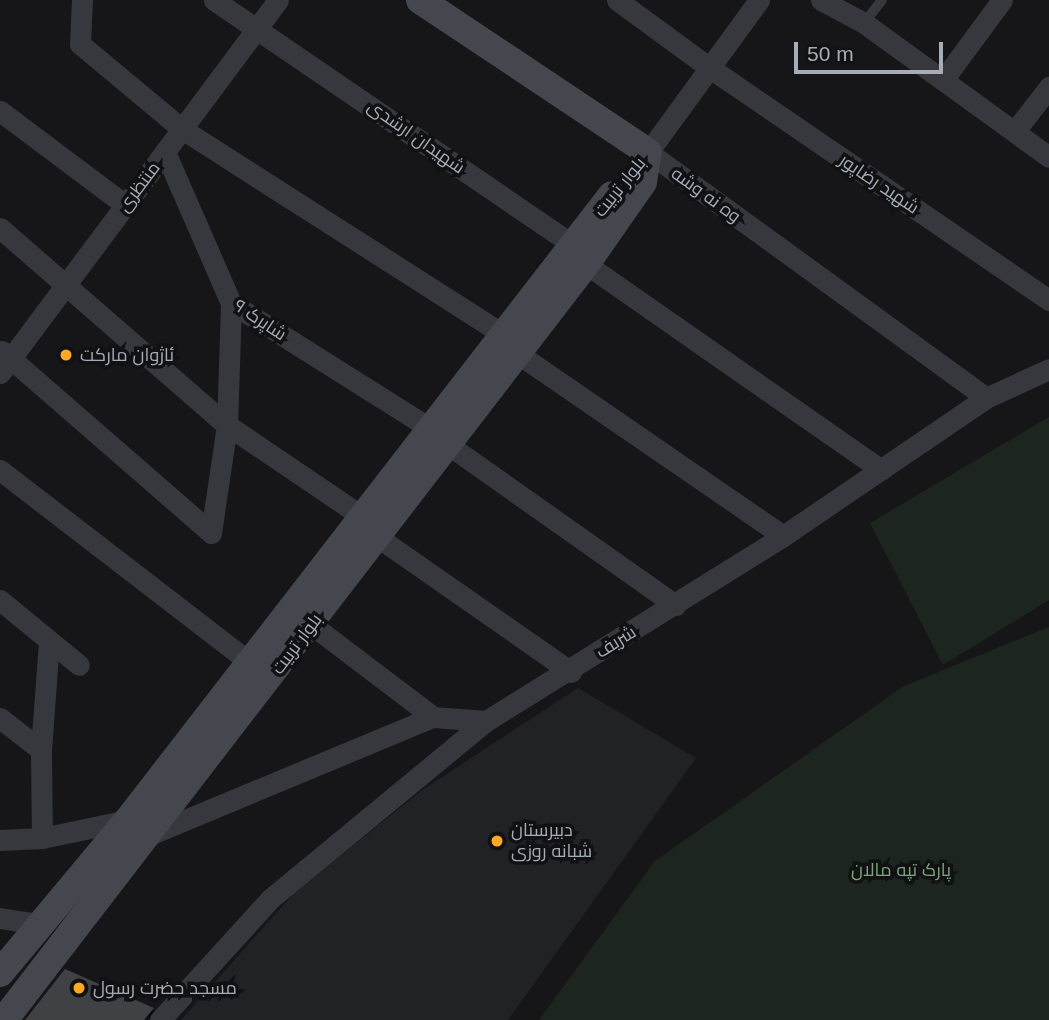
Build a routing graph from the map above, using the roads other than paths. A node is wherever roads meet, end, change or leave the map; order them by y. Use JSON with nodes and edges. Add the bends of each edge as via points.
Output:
{"nodes":[{"id":1,"x":82,"y":0,"type":"edge"},
{"id":2,"x":214,"y":0,"type":"edge"},
{"id":3,"x":278,"y":0,"type":"edge"},
{"id":4,"x":420,"y":0,"type":"edge"},
{"id":5,"x":617,"y":0,"type":"edge"},
{"id":6,"x":759,"y":0,"type":"edge"},
{"id":7,"x":821,"y":0,"type":"edge"},
{"id":8,"x":882,"y":0,"type":"edge"},
{"id":9,"x":1002,"y":0,"type":"edge"},
{"id":10,"x":864,"y":23,"type":"junction"},
{"id":11,"x":258,"y":27,"type":"junction"},
{"id":12,"x":710,"y":68,"type":"junction"},
{"id":13,"x":943,"y":80,"type":"junction"},
{"id":14,"x":1049,"y":87,"type":"edge"},
{"id":15,"x":0,"y":111,"type":"edge"},
{"id":16,"x":182,"y":129,"type":"junction"},
{"id":17,"x":1015,"y":131,"type":"junction"},
{"id":18,"x":165,"y":152,"type":"junction"},
{"id":19,"x":648,"y":152,"type":"junction"},
{"id":20,"x":1049,"y":158,"type":"edge"},
{"id":21,"x":125,"y":205,"type":"junction"},
{"id":22,"x":0,"y":228,"type":"edge"},
{"id":23,"x":580,"y":255,"type":"junction"},
{"id":24,"x":67,"y":284,"type":"junction"},
{"id":25,"x":1049,"y":300,"type":"edge"},
{"id":26,"x":230,"y":303,"type":"junction"},
{"id":27,"x":509,"y":343,"type":"junction"},
{"id":28,"x":4,"y":361,"type":"edge"},
{"id":29,"x":1049,"y":369,"type":"edge"},
{"id":30,"x":986,"y":398,"type":"junction"},
{"id":31,"x":227,"y":425,"type":"junction"},
{"id":32,"x":428,"y":427,"type":"junction"},
{"id":33,"x":450,"y":446,"type":"junction"},
{"id":34,"x":0,"y":470,"type":"edge"},
{"id":35,"x":881,"y":470,"type":"junction"},
{"id":36,"x":360,"y":515,"type":"junction"},
{"id":37,"x":783,"y":536,"type":"junction"},
{"id":38,"x":379,"y":538,"type":"junction"},
{"id":39,"x":0,"y":600,"type":"edge"},
{"id":40,"x":675,"y":605,"type":"junction"},
{"id":41,"x":312,"y":625,"type":"junction"},
{"id":42,"x":49,"y":641,"type":"junction"},
{"id":43,"x":248,"y":661,"type":"junction"},
{"id":44,"x":79,"y":665,"type":"dead end"},
{"id":45,"x":570,"y":671,"type":"junction"},
{"id":46,"x":433,"y":717,"type":"junction"},
{"id":47,"x":0,"y":718,"type":"edge"},
{"id":48,"x":486,"y":721,"type":"junction"},
{"id":49,"x":41,"y":750,"type":"junction"},
{"id":50,"x":138,"y":828,"type":"junction"},
{"id":51,"x":42,"y":838,"type":"junction"},
{"id":52,"x":0,"y":840,"type":"edge"},
{"id":53,"x":0,"y":918,"type":"edge"},
{"id":54,"x":37,"y":924,"type":"junction"},
{"id":55,"x":0,"y":973,"type":"edge"},
{"id":56,"x":4,"y":1020,"type":"edge"},
{"id":57,"x":160,"y":1020,"type":"edge"}],
"edges":[{"from":1,"to":16,"type":"street","via":[[80,44]]},
{"from":2,"to":11,"type":"street","name":"شهیدان ارشدی"},
{"from":3,"to":11,"type":"street","name":"منتظری"},
{"from":4,"to":19,"type":"street","name":"وه نه وشه"},
{"from":5,"to":12,"type":"street","name":"شهید رضاپور"},
{"from":6,"to":12,"type":"street"},
{"from":7,"to":10,"type":"street"},
{"from":8,"to":10,"type":"lane"},
{"from":9,"to":13,"type":"street"},
{"from":10,"to":13,"type":"street"},
{"from":11,"to":16,"type":"street","name":"منتظری"},
{"from":11,"to":23,"type":"street","name":"شهیدان ارشدی"},
{"from":12,"to":19,"type":"street"},
{"from":12,"to":25,"type":"street","name":"شهید رضاپور"},
{"from":13,"to":17,"type":"street"},
{"from":14,"to":17,"type":"street"},
{"from":15,"to":21,"type":"street"},
{"from":16,"to":18,"type":"street","name":"منتظری"},
{"from":16,"to":27,"type":"street"},
{"from":17,"to":20,"type":"street"},
{"from":18,"to":21,"type":"street","name":"منتظری"},
{"from":18,"to":26,"type":"street","name":"شاپرک ۹"},
{"from":19,"to":23,"type":"street","name":"بلوار تربیت"},
{"from":19,"to":30,"type":"street","name":"وه نه وشه"},
{"from":21,"to":24,"type":"street","name":"منتظری"},
{"from":22,"to":24,"type":"street"},
{"from":23,"to":27,"type":"street","name":"بلوار تربیت"},
{"from":23,"to":35,"type":"street","name":"شهیدان ارشدی"},
{"from":24,"to":28,"type":"street","name":"منتظری"},
{"from":24,"to":31,"type":"street"},
{"from":26,"to":31,"type":"street"},
{"from":26,"to":32,"type":"street","name":"شاپرک ۹"},
{"from":27,"to":32,"type":"street","name":"بلوار تربیت"},
{"from":27,"to":33,"type":"street","name":"بلوار تربیت"},
{"from":27,"to":37,"type":"street"},
{"from":28,"to":31,"type":"street","via":[[211,533]]},
{"from":29,"to":30,"type":"street","name":"شریف"},
{"from":30,"to":35,"type":"street","name":"شریف"},
{"from":31,"to":36,"type":"street"},
{"from":32,"to":36,"type":"street","name":"بلوار تربیت"},
{"from":33,"to":38,"type":"street","name":"بلوار تربیت"},
{"from":33,"to":40,"type":"street"},
{"from":34,"to":43,"type":"street"},
{"from":35,"to":37,"type":"street","name":"شریف"},
{"from":36,"to":43,"type":"street","name":"بلوار تربیت"},
{"from":37,"to":40,"type":"street","name":"شریف"},
{"from":38,"to":41,"type":"street","name":"بلوار تربیت"},
{"from":38,"to":45,"type":"street"},
{"from":39,"to":42,"type":"street"},
{"from":40,"to":45,"type":"street","name":"شریف"},
{"from":41,"to":46,"type":"street"},
{"from":41,"to":50,"type":"street","name":"بلوار تربیت"},
{"from":42,"to":44,"type":"street"},
{"from":42,"to":49,"type":"street"},
{"from":43,"to":50,"type":"street","name":"بلوار تربیت"},
{"from":45,"to":48,"type":"street","name":"شریف"},
{"from":46,"to":48,"type":"street"},
{"from":46,"to":50,"type":"street"},
{"from":47,"to":49,"type":"street"},
{"from":48,"to":57,"type":"street","name":"شریف","via":[[270,899]]},
{"from":49,"to":51,"type":"street"},
{"from":50,"to":51,"type":"street"},
{"from":50,"to":54,"type":"street","name":"بلوار تربیت"},
{"from":50,"to":56,"type":"street","name":"بلوار تربیت"},
{"from":51,"to":52,"type":"street"},
{"from":53,"to":54,"type":"street"},
{"from":54,"to":55,"type":"street","name":"بلوار تربیت"}]}
